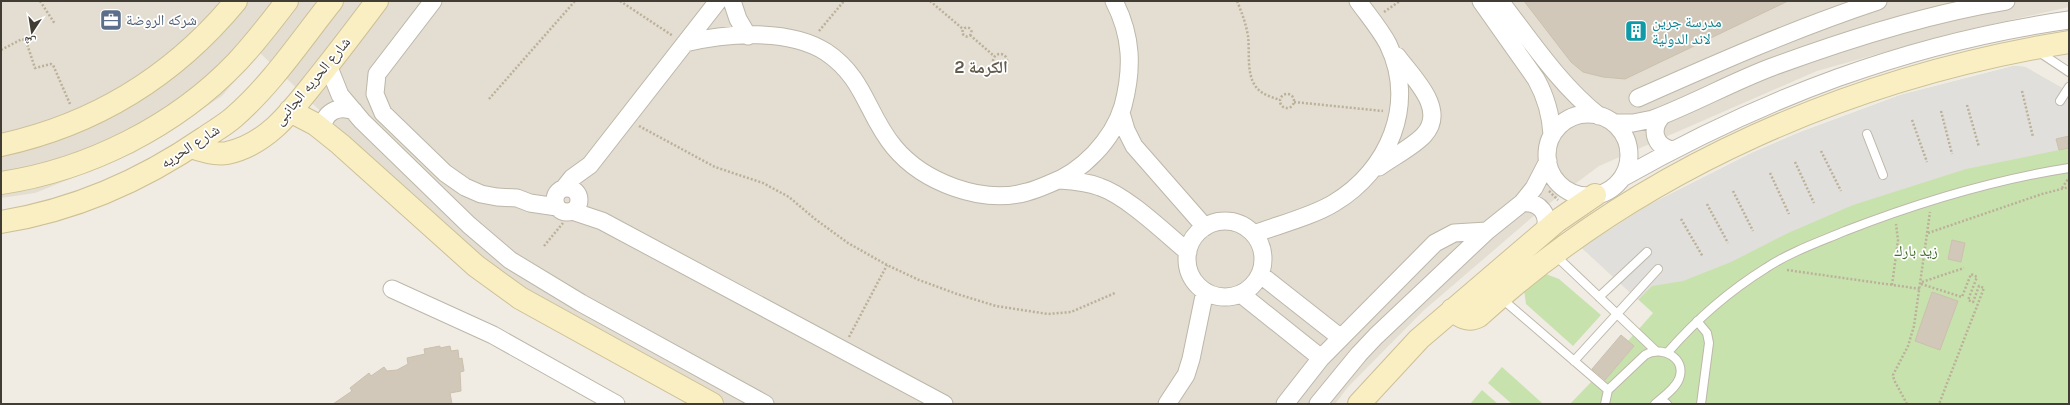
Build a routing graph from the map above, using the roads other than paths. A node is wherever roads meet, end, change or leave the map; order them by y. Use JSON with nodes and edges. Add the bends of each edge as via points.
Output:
{"nodes":[{"id":1,"x":236,"y":1,"type":"edge"},
{"id":2,"x":287,"y":1,"type":"edge"},
{"id":3,"x":292,"y":1,"type":"edge"},
{"id":4,"x":377,"y":1,"type":"edge"},
{"id":5,"x":433,"y":1,"type":"edge"},
{"id":6,"x":718,"y":1,"type":"edge"},
{"id":7,"x":732,"y":1,"type":"edge"},
{"id":8,"x":1114,"y":1,"type":"edge"},
{"id":9,"x":1358,"y":1,"type":"edge"},
{"id":10,"x":1481,"y":1,"type":"edge"},
{"id":11,"x":1500,"y":1,"type":"edge"},
{"id":12,"x":1843,"y":1,"type":"edge"},
{"id":13,"x":1878,"y":1,"type":"edge"},
{"id":14,"x":2004,"y":1,"type":"edge"},
{"id":15,"x":327,"y":8,"type":"edge"},
{"id":16,"x":1833,"y":16,"type":"junction"},
{"id":17,"x":2069,"y":20,"type":"edge"},
{"id":18,"x":748,"y":36,"type":"junction"},
{"id":19,"x":2069,"y":42,"type":"edge"},
{"id":20,"x":685,"y":43,"type":"junction"},
{"id":21,"x":1388,"y":43,"type":"junction"},
{"id":22,"x":1762,"y":43,"type":"junction"},
{"id":23,"x":2034,"y":48,"type":"junction"},
{"id":24,"x":328,"y":65,"type":"junction"},
{"id":25,"x":1772,"y":67,"type":"junction"},
{"id":26,"x":2069,"y":72,"type":"edge"},
{"id":27,"x":1846,"y":74,"type":"junction"},
{"id":28,"x":2069,"y":87,"type":"edge"},
{"id":29,"x":1856,"y":94,"type":"junction"},
{"id":30,"x":1427,"y":97,"type":"junction"},
{"id":31,"x":1638,"y":98,"type":"dead end"},
{"id":32,"x":2060,"y":101,"type":"dead end"},
{"id":33,"x":290,"y":111,"type":"junction"},
{"id":34,"x":354,"y":111,"type":"junction"},
{"id":35,"x":1399,"y":112,"type":"junction"},
{"id":36,"x":1121,"y":113,"type":"junction"},
{"id":37,"x":1599,"y":116,"type":"junction"},
{"id":38,"x":1662,"y":116,"type":"junction"},
{"id":39,"x":1614,"y":124,"type":"junction"},
{"id":40,"x":322,"y":130,"type":"junction"},
{"id":41,"x":1867,"y":134,"type":"dead end"},
{"id":42,"x":1424,"y":136,"type":"junction"},
{"id":43,"x":1552,"y":136,"type":"junction"},
{"id":44,"x":1,"y":145,"type":"edge"},
{"id":45,"x":190,"y":147,"type":"junction"},
{"id":46,"x":1672,"y":150,"type":"junction"},
{"id":47,"x":1548,"y":161,"type":"junction"},
{"id":48,"x":2069,"y":168,"type":"edge"},
{"id":49,"x":1369,"y":174,"type":"junction"},
{"id":50,"x":1883,"y":175,"type":"dead end"},
{"id":51,"x":1622,"y":178,"type":"junction"},
{"id":52,"x":1060,"y":180,"type":"junction"},
{"id":53,"x":1,"y":183,"type":"edge"},
{"id":54,"x":1595,"y":195,"type":"junction"},
{"id":55,"x":568,"y":199,"type":"junction"},
{"id":56,"x":1522,"y":203,"type":"junction"},
{"id":57,"x":1,"y":222,"type":"edge"},
{"id":58,"x":1205,"y":227,"type":"junction"},
{"id":59,"x":1487,"y":231,"type":"junction"},
{"id":60,"x":1544,"y":232,"type":"junction"},
{"id":61,"x":1254,"y":234,"type":"junction"},
{"id":62,"x":1188,"y":252,"type":"junction"},
{"id":63,"x":1647,"y":252,"type":"dead end"},
{"id":64,"x":1554,"y":255,"type":"junction"},
{"id":65,"x":1658,"y":269,"type":"dead end"},
{"id":66,"x":1260,"y":275,"type":"junction"},
{"id":67,"x":392,"y":290,"type":"dead end"},
{"id":68,"x":1205,"y":291,"type":"junction"},
{"id":69,"x":1241,"y":294,"type":"junction"},
{"id":70,"x":1599,"y":297,"type":"junction"},
{"id":71,"x":1500,"y":298,"type":"junction"},
{"id":72,"x":1452,"y":310,"type":"junction"},
{"id":73,"x":1617,"y":314,"type":"junction"},
{"id":74,"x":1697,"y":322,"type":"junction"},
{"id":75,"x":1341,"y":338,"type":"junction"},
{"id":76,"x":1656,"y":351,"type":"junction"},
{"id":77,"x":1668,"y":352,"type":"junction"},
{"id":78,"x":1321,"y":358,"type":"junction"},
{"id":79,"x":1574,"y":361,"type":"junction"},
{"id":80,"x":1608,"y":390,"type":"junction"},
{"id":81,"x":1661,"y":402,"type":"edge"},
{"id":82,"x":616,"y":404,"type":"edge"},
{"id":83,"x":712,"y":404,"type":"edge"},
{"id":84,"x":765,"y":404,"type":"edge"},
{"id":85,"x":944,"y":404,"type":"edge"},
{"id":86,"x":1167,"y":404,"type":"edge"},
{"id":87,"x":1285,"y":404,"type":"edge"},
{"id":88,"x":1318,"y":404,"type":"edge"},
{"id":89,"x":1359,"y":404,"type":"edge"},
{"id":90,"x":1605,"y":404,"type":"edge"},
{"id":91,"x":1701,"y":404,"type":"edge"}],
"edges":[{"from":1,"to":44,"type":"street","via":[[196,45],[170,68],[140,89],[110,106],[52,132]]},
{"from":2,"to":53,"type":"street","via":[[237,62],[206,92],[172,117],[135,139],[96,156],[56,171]]},
{"from":3,"to":15,"type":"street","via":[[297,12],[304,17],[313,18]]},
{"from":4,"to":24,"type":"street","name":"شارع الحريه الجانبى"},
{"from":5,"to":55,"type":"street","via":[[377,74],[375,94],[383,113],[445,173],[465,187],[481,194],[517,198],[530,194]]},
{"from":6,"to":20,"type":"street"},
{"from":7,"to":18,"type":"street","via":[[738,19]]},
{"from":8,"to":36,"type":"street","via":[[1122,17],[1130,49],[1130,82]]},
{"from":9,"to":21,"type":"street"},
{"from":10,"to":43,"type":"street","via":[[1543,92],[1551,120]]},
{"from":11,"to":37,"type":"street","via":[[1562,82],[1584,105]]},
{"from":12,"to":16,"type":"street"},
{"from":13,"to":16,"type":"street"},
{"from":14,"to":25,"type":"street","via":[[1902,24]]},
{"from":15,"to":45,"type":"street","name":"شارع الحريه","via":[[266,85],[234,117]]},
{"from":16,"to":22,"type":"street"},
{"from":17,"to":27,"type":"street","via":[[1967,38],[1906,54]]},
{"from":18,"to":20,"type":"street","via":[[726,36]]},
{"from":18,"to":52,"type":"street","via":[[774,36],[808,43],[826,52],[847,69],[863,91],[894,147],[921,172],[954,188],[990,195],[1026,193]]},
{"from":19,"to":23,"type":"street"},
{"from":20,"to":55,"type":"street","via":[[590,165],[572,178]]},
{"from":21,"to":30,"type":"street"},
{"from":21,"to":35,"type":"street","via":[[1398,70]]},
{"from":22,"to":25,"type":"street"},
{"from":22,"to":31,"type":"street"},
{"from":23,"to":26,"type":"lane"},
{"from":23,"to":29,"type":"street"},
{"from":24,"to":33,"type":"street","name":"شارع الحريه الجانبى"},
{"from":24,"to":34,"type":"street","via":[[340,94]]},
{"from":25,"to":38,"type":"street"},
{"from":27,"to":29,"type":"street"},
{"from":27,"to":46,"type":"street","via":[[1770,103]]},
{"from":28,"to":32,"type":"lane"},
{"from":29,"to":64,"type":"street","via":[[1793,119],[1667,180],[1615,211]]},
{"from":30,"to":35,"type":"street"},
{"from":30,"to":42,"type":"street","via":[[1432,106],[1433,117]]},
{"from":33,"to":40,"type":"street"},
{"from":33,"to":45,"type":"street","name":"شارع الحريه الجانبى","via":[[268,133],[242,148],[222,153]]},
{"from":34,"to":40,"type":"street","via":[[335,109],[325,118]]},
{"from":34,"to":84,"type":"street","via":[[469,225],[510,260],[581,303]]},
{"from":35,"to":42,"type":"street"},
{"from":35,"to":49,"type":"street","via":[[1386,151]]},
{"from":36,"to":52,"type":"street","via":[[1106,140],[1086,162]]},
{"from":36,"to":58,"type":"street","via":[[1134,146]]},
{"from":37,"to":39,"type":"street"},
{"from":37,"to":43,"type":"street","via":[[1581,115],[1572,118],[1564,122]]},
{"from":38,"to":39,"type":"street","via":[[1633,123]]},
{"from":38,"to":46,"type":"street","via":[[1657,121],[1654,134],[1660,145]]},
{"from":39,"to":51,"type":"street","via":[[1628,145],[1628,162]]},
{"from":40,"to":83,"type":"street","via":[[497,282],[543,311]]},
{"from":41,"to":50,"type":"lane"},
{"from":42,"to":49,"type":"street"},
{"from":43,"to":47,"type":"street"},
{"from":45,"to":57,"type":"street","name":"شارع الحريه","via":[[161,166],[118,188],[72,205]]},
{"from":46,"to":51,"type":"street"},
{"from":47,"to":54,"type":"street","via":[[1555,178],[1568,190],[1586,196]]},
{"from":47,"to":56,"type":"street","via":[[1539,181]]},
{"from":48,"to":74,"type":"lane","via":[[2005,180],[1932,201],[1820,241],[1767,267],[1735,288]]},
{"from":49,"to":61,"type":"street","via":[[1352,191],[1332,204]]},
{"from":51,"to":54,"type":"street","via":[[1610,189]]},
{"from":52,"to":62,"type":"street","via":[[1094,185],[1118,196]]},
{"from":54,"to":60,"type":"street"},
{"from":55,"to":85,"type":"street","via":[[602,221]]},
{"from":56,"to":59,"type":"street"},
{"from":56,"to":60,"type":"street","via":[[1533,203],[1543,210],[1547,221]]},
{"from":58,"to":61,"type":"street","via":[[1214,222],[1236,222]]},
{"from":58,"to":62,"type":"street","via":[[1194,238]]},
{"from":59,"to":75,"type":"street","via":[[1454,232],[1441,238]]},
{"from":59,"to":88,"type":"street","via":[[1368,345]]},
{"from":60,"to":72,"type":"street"},
{"from":61,"to":66,"type":"street","via":[[1262,246],[1264,260]]},
{"from":62,"to":68,"type":"street","via":[[1190,274],[1196,284]]},
{"from":63,"to":70,"type":"lane"},
{"from":64,"to":70,"type":"lane"},
{"from":64,"to":71,"type":"street"},
{"from":65,"to":73,"type":"lane"},
{"from":66,"to":69,"type":"street","via":[[1252,286]]},
{"from":66,"to":75,"type":"street"},
{"from":67,"to":82,"type":"street","via":[[493,336]]},
{"from":68,"to":69,"type":"street","via":[[1222,297]]},
{"from":68,"to":86,"type":"street","via":[[1186,375]]},
{"from":69,"to":78,"type":"street"},
{"from":70,"to":73,"type":"lane"},
{"from":71,"to":72,"type":"street","via":[[1473,319],[1462,317]]},
{"from":71,"to":79,"type":"lane"},
{"from":72,"to":89,"type":"street","via":[[1420,339]]},
{"from":73,"to":76,"type":"lane"},
{"from":73,"to":79,"type":"lane"},
{"from":74,"to":77,"type":"lane"},
{"from":74,"to":91,"type":"lane","via":[[1707,333],[1709,343]]},
{"from":75,"to":78,"type":"street"},
{"from":76,"to":77,"type":"lane"},
{"from":76,"to":80,"type":"lane","via":[[1645,355]]},
{"from":77,"to":81,"type":"lane","via":[[1677,361],[1680,372],[1676,384]]},
{"from":78,"to":87,"type":"street"},
{"from":79,"to":80,"type":"lane"},
{"from":80,"to":90,"type":"lane"}]}
